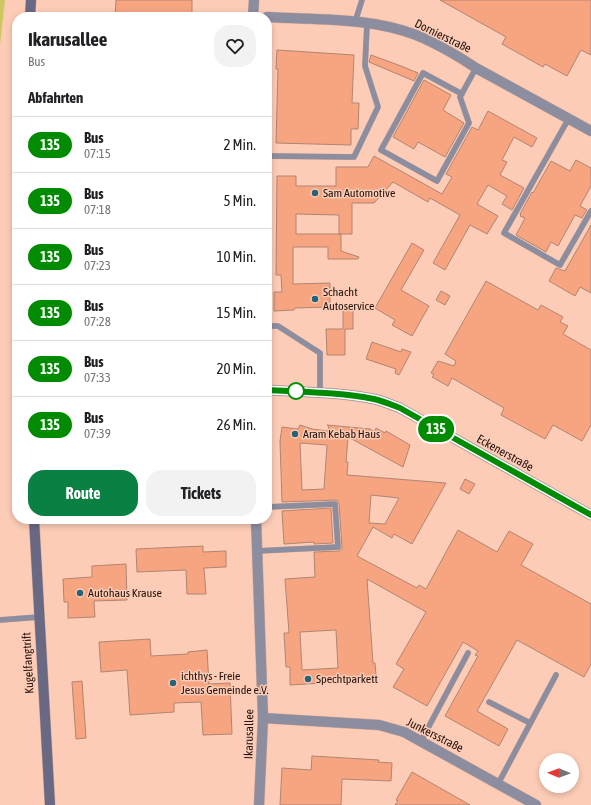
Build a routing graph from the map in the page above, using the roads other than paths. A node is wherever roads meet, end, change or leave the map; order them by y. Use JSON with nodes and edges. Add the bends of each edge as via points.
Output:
{"nodes":[{"id":1,"x":31,"y":0,"type":"edge"},
{"id":2,"x":254,"y":0,"type":"edge"},
{"id":3,"x":362,"y":0,"type":"edge"},
{"id":4,"x":30,"y":12,"type":"edge"},
{"id":5,"x":253,"y":12,"type":"edge"},
{"id":6,"x":272,"y":17,"type":"edge"},
{"id":7,"x":355,"y":22,"type":"junction"},
{"id":8,"x":367,"y":24,"type":"junction"},
{"id":9,"x":476,"y":68,"type":"junction"},
{"id":10,"x":462,"y":94,"type":"junction"},
{"id":11,"x":569,"y":118,"type":"junction"},
{"id":12,"x":591,"y":130,"type":"edge"},
{"id":13,"x":272,"y":156,"type":"edge"},
{"id":14,"x":591,"y":211,"type":"edge"},
{"id":15,"x":272,"y":326,"type":"edge"},
{"id":16,"x":272,"y":390,"type":"edge"},
{"id":17,"x":320,"y":392,"type":"junction"},
{"id":18,"x":272,"y":507,"type":"edge"},
{"id":19,"x":591,"y":515,"type":"edge"},
{"id":20,"x":34,"y":524,"type":"edge"},
{"id":21,"x":256,"y":524,"type":"edge"},
{"id":22,"x":257,"y":551,"type":"junction"},
{"id":23,"x":39,"y":617,"type":"junction"},
{"id":24,"x":0,"y":620,"type":"edge"},
{"id":25,"x":468,"y":653,"type":"dead end"},
{"id":26,"x":556,"y":675,"type":"dead end"},
{"id":27,"x":489,"y":702,"type":"dead end"},
{"id":28,"x":263,"y":718,"type":"junction"},
{"id":29,"x":530,"y":723,"type":"junction"},
{"id":30,"x":421,"y":741,"type":"junction"},
{"id":31,"x":498,"y":784,"type":"junction"},
{"id":32,"x":50,"y":805,"type":"edge"},
{"id":33,"x":259,"y":805,"type":"edge"},
{"id":34,"x":536,"y":805,"type":"edge"}],
"edges":[{"from":1,"to":4,"type":"street"},
{"from":2,"to":5,"type":"street"},
{"from":3,"to":7,"type":"lane"},
{"from":6,"to":7,"type":"street","name":"Dornierstraße"},
{"from":7,"to":8,"type":"street","name":"Dornierstraße"},
{"from":8,"to":9,"type":"street","name":"Dornierstraße","via":[[416,36]]},
{"from":8,"to":13,"type":"lane","via":[[365,66],[378,107],[354,157]]},
{"from":9,"to":10,"type":"lane"},
{"from":9,"to":11,"type":"street","name":"Dornierstraße"},
{"from":10,"to":10,"type":"lane","via":[[460,97],[469,123],[437,181],[381,150],[423,73]]},
{"from":11,"to":12,"type":"street","name":"Dornierstraße"},
{"from":11,"to":14,"type":"lane","via":[[504,233],[560,265]]},
{"from":15,"to":17,"type":"lane","via":[[278,326],[320,353]]},
{"from":16,"to":17,"type":"street","name":"Eckenerstraße"},
{"from":17,"to":19,"type":"street","name":"Eckenerstraße","via":[[376,400],[400,408]]},
{"from":18,"to":22,"type":"lane","via":[[335,504],[338,547]]},
{"from":20,"to":23,"type":"street","name":"Kugelfangtrift"},
{"from":21,"to":22,"type":"street","name":"Ikarusallee"},
{"from":22,"to":28,"type":"street","name":"Ikarusallee"},
{"from":23,"to":24,"type":"lane"},
{"from":23,"to":32,"type":"street","name":"Kugelfangtrift"},
{"from":25,"to":30,"type":"lane"},
{"from":26,"to":29,"type":"lane"},
{"from":27,"to":29,"type":"lane"},
{"from":28,"to":30,"type":"street","name":"Junkersstraße","via":[[380,725],[404,732]]},
{"from":28,"to":33,"type":"street","name":"Ikarusallee"},
{"from":29,"to":31,"type":"lane"},
{"from":30,"to":31,"type":"street","name":"Junkersstraße"},
{"from":31,"to":34,"type":"street","name":"Junkersstraße"}]}
